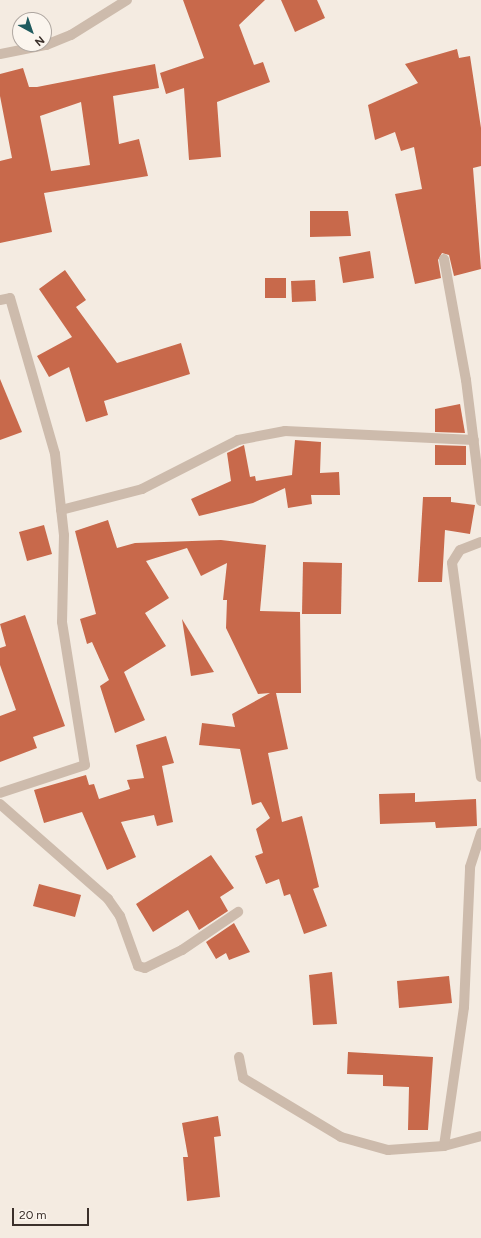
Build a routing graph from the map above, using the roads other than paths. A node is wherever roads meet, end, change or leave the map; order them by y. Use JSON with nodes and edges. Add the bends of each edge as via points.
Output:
{"nodes":[{"id":1,"x":127,"y":0,"type":"edge"},
{"id":2,"x":0,"y":54,"type":"edge"},
{"id":3,"x":444,"y":259,"type":"dead end"},
{"id":4,"x":0,"y":300,"type":"edge"},
{"id":5,"x":474,"y":440,"type":"junction"},
{"id":6,"x":481,"y":501,"type":"edge"},
{"id":7,"x":60,"y":510,"type":"junction"},
{"id":8,"x":481,"y":542,"type":"edge"},
{"id":9,"x":481,"y":777,"type":"edge"},
{"id":10,"x":0,"y":793,"type":"edge"},
{"id":11,"x":0,"y":804,"type":"edge"},
{"id":12,"x":481,"y":833,"type":"edge"},
{"id":13,"x":238,"y":912,"type":"dead end"},
{"id":14,"x":239,"y":1057,"type":"dead end"},
{"id":15,"x":481,"y":1136,"type":"edge"},
{"id":16,"x":444,"y":1146,"type":"junction"}],
"edges":[{"from":1,"to":2,"type":"street","via":[[46,45]]},
{"from":3,"to":5,"type":"street"},
{"from":4,"to":7,"type":"street","via":[[10,298],[51,439]]},
{"from":5,"to":6,"type":"street"},
{"from":5,"to":7,"type":"street","via":[[285,431],[238,440],[142,489]]},
{"from":7,"to":10,"type":"street","via":[[64,535],[62,622],[85,765]]},
{"from":8,"to":9,"type":"street","via":[[460,550],[452,563]]},
{"from":11,"to":13,"type":"street","via":[[108,899],[120,916],[138,966],[145,968],[182,950]]},
{"from":12,"to":16,"type":"street","via":[[470,867],[464,1007]]},
{"from":14,"to":16,"type":"street","via":[[243,1078],[340,1137],[388,1150]]},
{"from":15,"to":16,"type":"street"}]}
